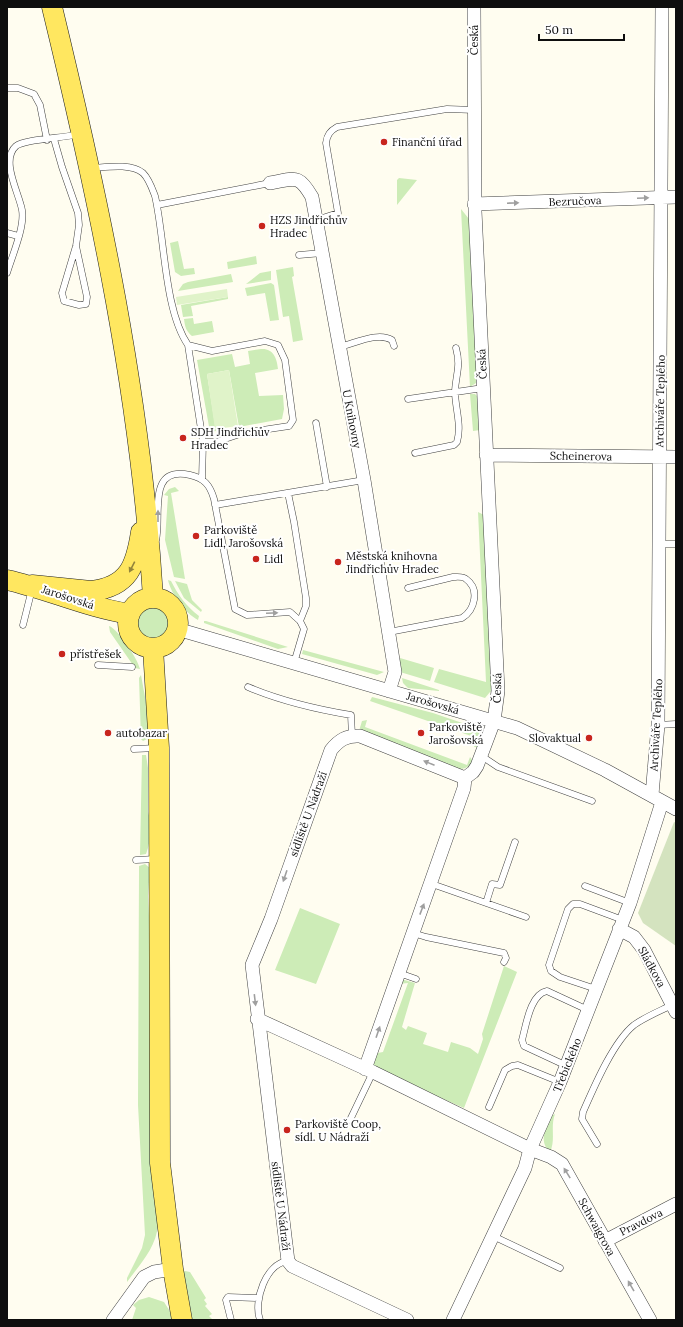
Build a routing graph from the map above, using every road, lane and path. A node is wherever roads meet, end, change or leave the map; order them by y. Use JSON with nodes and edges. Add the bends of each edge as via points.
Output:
{"nodes":[{"id":1,"x":52,"y":7,"type":"edge"},
{"id":2,"x":474,"y":7,"type":"edge"},
{"id":3,"x":662,"y":7,"type":"edge"},
{"id":4,"x":7,"y":88,"type":"edge"},
{"id":5,"x":475,"y":110,"type":"junction"},
{"id":6,"x":82,"y":133,"type":"junction"},
{"id":7,"x":54,"y":139,"type":"junction"},
{"id":8,"x":47,"y":140,"type":"junction"},
{"id":9,"x":8,"y":156,"type":"edge"},
{"id":10,"x":90,"y":168,"type":"junction"},
{"id":11,"x":270,"y":183,"type":"joint"},
{"id":12,"x":676,"y":197,"type":"edge"},
{"id":13,"x":662,"y":198,"type":"junction"},
{"id":14,"x":474,"y":204,"type":"junction"},
{"id":15,"x":157,"y":205,"type":"junction"},
{"id":16,"x":316,"y":220,"type":"junction"},
{"id":17,"x":7,"y":233,"type":"edge"},
{"id":18,"x":18,"y":236,"type":"junction"},
{"id":19,"x":76,"y":246,"type":"junction"},
{"id":20,"x":322,"y":253,"type":"junction"},
{"id":21,"x":298,"y":255,"type":"dead end"},
{"id":22,"x":7,"y":273,"type":"edge"},
{"id":23,"x":188,"y":345,"type":"junction"},
{"id":24,"x":394,"y":346,"type":"dead end"},
{"id":25,"x":339,"y":347,"type":"junction"},
{"id":26,"x":456,"y":348,"type":"dead end"},
{"id":27,"x":483,"y":388,"type":"junction"},
{"id":28,"x":455,"y":391,"type":"junction"},
{"id":29,"x":408,"y":399,"type":"dead end"},
{"id":30,"x":316,"y":423,"type":"dead end"},
{"id":31,"x":204,"y":442,"type":"junction"},
{"id":32,"x":415,"y":453,"type":"dead end"},
{"id":33,"x":486,"y":455,"type":"junction"},
{"id":34,"x":659,"y":456,"type":"junction"},
{"id":35,"x":676,"y":456,"type":"edge"},
{"id":36,"x":202,"y":478,"type":"junction"},
{"id":37,"x":364,"y":480,"type":"junction"},
{"id":38,"x":327,"y":486,"type":"junction"},
{"id":39,"x":288,"y":493,"type":"junction"},
{"id":40,"x":144,"y":500,"type":"junction"},
{"id":41,"x":215,"y":505,"type":"junction"},
{"id":42,"x":659,"y":544,"type":"junction"},
{"id":43,"x":676,"y":544,"type":"edge"},
{"id":44,"x":150,"y":561,"type":"junction"},
{"id":45,"x":7,"y":580,"type":"edge"},
{"id":46,"x":32,"y":585,"type":"junction"},
{"id":47,"x":408,"y":588,"type":"dead end"},
{"id":48,"x":153,"y":597,"type":"junction"},
{"id":49,"x":130,"y":614,"type":"junction"},
{"id":50,"x":300,"y":621,"type":"junction"},
{"id":51,"x":23,"y":625,"type":"dead end"},
{"id":52,"x":177,"y":629,"type":"junction"},
{"id":53,"x":388,"y":632,"type":"junction"},
{"id":54,"x":152,"y":648,"type":"junction"},
{"id":55,"x":294,"y":663,"type":"junction"},
{"id":56,"x":98,"y":665,"type":"dead end"},
{"id":57,"x":132,"y":668,"type":"dead end"},
{"id":58,"x":248,"y":687,"type":"dead end"},
{"id":59,"x":389,"y":690,"type":"junction"},
{"id":60,"x":494,"y":721,"type":"junction"},
{"id":61,"x":658,"y":724,"type":"junction"},
{"id":62,"x":676,"y":724,"type":"edge"},
{"id":63,"x":352,"y":736,"type":"junction"},
{"id":64,"x":159,"y":748,"type":"junction"},
{"id":65,"x":134,"y":749,"type":"dead end"},
{"id":66,"x":480,"y":755,"type":"junction"},
{"id":67,"x":465,"y":778,"type":"junction"},
{"id":68,"x":657,"y":798,"type":"junction"},
{"id":69,"x":592,"y":801,"type":"dead end"},
{"id":70,"x":676,"y":809,"type":"edge"},
{"id":71,"x":515,"y":842,"type":"dead end"},
{"id":72,"x":160,"y":859,"type":"junction"},
{"id":73,"x":136,"y":860,"type":"dead end"},
{"id":74,"x":432,"y":884,"type":"junction"},
{"id":75,"x":585,"y":886,"type":"dead end"},
{"id":76,"x":630,"y":902,"type":"junction"},
{"id":77,"x":486,"y":903,"type":"junction"},
{"id":78,"x":526,"y":917,"type":"dead end"},
{"id":79,"x":621,"y":925,"type":"junction"},
{"id":80,"x":413,"y":933,"type":"junction"},
{"id":81,"x":504,"y":962,"type":"dead end"},
{"id":82,"x":399,"y":973,"type":"junction"},
{"id":83,"x":416,"y":979,"type":"dead end"},
{"id":84,"x":596,"y":989,"type":"junction"},
{"id":85,"x":674,"y":1008,"type":"edge"},
{"id":86,"x":588,"y":1010,"type":"junction"},
{"id":87,"x":257,"y":1019,"type":"junction"},
{"id":88,"x":567,"y":1066,"type":"junction"},
{"id":89,"x":369,"y":1070,"type":"junction"},
{"id":90,"x":560,"y":1082,"type":"junction"},
{"id":91,"x":490,"y":1107,"type":"dead end"},
{"id":92,"x":350,"y":1120,"type":"dead end"},
{"id":93,"x":597,"y":1144,"type":"dead end"},
{"id":94,"x":530,"y":1149,"type":"junction"},
{"id":95,"x":676,"y":1204,"type":"edge"},
{"id":96,"x":493,"y":1236,"type":"junction"},
{"id":97,"x":605,"y":1241,"type":"junction"},
{"id":98,"x":288,"y":1261,"type":"junction"},
{"id":99,"x":560,"y":1268,"type":"dead end"},
{"id":100,"x":173,"y":1269,"type":"junction"},
{"id":101,"x":258,"y":1298,"type":"junction"},
{"id":102,"x":114,"y":1319,"type":"edge"},
{"id":103,"x":182,"y":1320,"type":"edge"},
{"id":104,"x":231,"y":1320,"type":"edge"},
{"id":105,"x":260,"y":1320,"type":"edge"},
{"id":106,"x":407,"y":1320,"type":"edge"},
{"id":107,"x":453,"y":1320,"type":"edge"},
{"id":108,"x":650,"y":1320,"type":"edge"}],
"edges":[{"from":1,"to":6,"type":"main road"},
{"from":2,"to":5,"type":"street","name":"Česká","via":[[471,82]]},
{"from":3,"to":13,"type":"street","name":"Archiváře Teplého"},
{"from":4,"to":8,"type":"lane","via":[[18,88],[34,94],[40,105]]},
{"from":5,"to":14,"type":"street","name":"Česká"},
{"from":5,"to":16,"type":"lane","via":[[447,109],[331,130],[326,143],[338,213]]},
{"from":6,"to":7,"type":"lane"},
{"from":6,"to":10,"type":"main road"},
{"from":7,"to":8,"type":"lane"},
{"from":7,"to":19,"type":"lane","via":[[78,213]]},
{"from":8,"to":9,"type":"lane","via":[[16,146]]},
{"from":9,"to":18,"type":"lane","via":[[22,211]]},
{"from":10,"to":15,"type":"lane","via":[[129,167],[143,172]]},
{"from":10,"to":40,"type":"main road","via":[[125,354]]},
{"from":11,"to":15,"type":"lane"},
{"from":11,"to":16,"type":"street","name":"U Knihovny","via":[[295,179],[303,182],[312,197]]},
{"from":12,"to":13,"type":"street","name":"Bezručova"},
{"from":14,"to":13,"type":"street","name":"Bezručova","one_way":true},
{"from":13,"to":34,"type":"street","name":"Archiváře Teplého"},
{"from":14,"to":27,"type":"street","name":"Česká"},
{"from":15,"to":23,"type":"lane","via":[[174,315],[181,335]]},
{"from":16,"to":20,"type":"street","name":"U Knihovny"},
{"from":17,"to":18,"type":"lane"},
{"from":18,"to":22,"type":"lane"},
{"from":19,"to":19,"type":"lane","via":[[87,297],[86,304],[79,305],[64,301],[62,294]]},
{"from":20,"to":21,"type":"lane"},
{"from":20,"to":25,"type":"street","name":"U Knihovny","via":[[323,277]]},
{"from":23,"to":31,"type":"lane"},
{"from":23,"to":31,"type":"lane","via":[[212,350],[271,342],[278,345],[285,360],[293,420],[289,426],[243,433],[216,442]]},
{"from":24,"to":25,"type":"lane","via":[[392,340],[379,336]]},
{"from":25,"to":37,"type":"street","name":"U Knihovny"},
{"from":26,"to":28,"type":"lane","via":[[459,367]]},
{"from":27,"to":28,"type":"lane"},
{"from":27,"to":33,"type":"street","name":"Česká"},
{"from":28,"to":29,"type":"lane"},
{"from":28,"to":32,"type":"lane","via":[[459,427],[457,442],[454,445]]},
{"from":30,"to":38,"type":"lane"},
{"from":31,"to":36,"type":"lane"},
{"from":33,"to":34,"type":"street","name":"Scheinerova"},
{"from":33,"to":60,"type":"street","name":"Česká","via":[[498,691]]},
{"from":34,"to":35,"type":"street","name":"Scheinerova"},
{"from":34,"to":42,"type":"street","name":"Archiváře Teplého"},
{"from":36,"to":41,"type":"lane","via":[[211,491]]},
{"from":44,"to":36,"type":"lane","one_way":true,"via":[[158,532],[158,491],[161,483],[168,477],[180,473]]},
{"from":37,"to":38,"type":"lane"},
{"from":37,"to":53,"type":"street","name":"U Knihovny"},
{"from":38,"to":39,"type":"lane"},
{"from":39,"to":41,"type":"lane"},
{"from":39,"to":50,"type":"lane","via":[[306,598],[306,606]]},
{"from":40,"to":44,"type":"main road"},
{"from":40,"to":46,"type":"main road","one_way":true,"via":[[134,565],[117,584],[87,591]]},
{"from":41,"to":50,"type":"lane","one_way":true,"via":[[234,609],[247,614],[290,612]]},
{"from":42,"to":43,"type":"lane"},
{"from":42,"to":61,"type":"street","name":"Archiváře Teplého"},
{"from":44,"to":48,"type":"main road"},
{"from":45,"to":46,"type":"main road","name":"Jarošovská"},
{"from":46,"to":49,"type":"main road","name":"Jarošovská","via":[[115,612]]},
{"from":46,"to":51,"type":"lane"},
{"from":47,"to":53,"type":"lane","via":[[461,577],[469,583],[474,603],[468,615],[462,618]]},
{"from":48,"to":49,"type":"main road","via":[[138,602]]},
{"from":48,"to":52,"type":"main road","via":[[163,599],[171,605],[177,614]]},
{"from":49,"to":54,"type":"main road","via":[[128,624],[132,637],[143,646]]},
{"from":50,"to":55,"type":"lane","via":[[304,629]]},
{"from":52,"to":54,"type":"main road","via":[[168,643]]},
{"from":52,"to":55,"type":"street","name":"Jarošovská"},
{"from":53,"to":59,"type":"street","name":"U Knihovny","via":[[395,672]]},
{"from":54,"to":64,"type":"main road"},
{"from":55,"to":59,"type":"street","name":"Jarošovská"},
{"from":56,"to":57,"type":"lane"},
{"from":58,"to":63,"type":"lane","via":[[266,695],[350,715]]},
{"from":59,"to":60,"type":"street","name":"Jarošovská"},
{"from":60,"to":66,"type":"street"},
{"from":60,"to":68,"type":"street","name":"Jarošovská","via":[[565,749]]},
{"from":61,"to":62,"type":"lane"},
{"from":61,"to":68,"type":"street","name":"Archiváře Teplého"},
{"from":67,"to":63,"type":"street","one_way":true,"via":[[371,739]]},
{"from":63,"to":87,"type":"street","name":"sídliště U Nádraží","one_way":true,"via":[[343,739],[331,750],[252,965]]},
{"from":64,"to":65,"type":"lane"},
{"from":64,"to":72,"type":"main road"},
{"from":66,"to":67,"type":"street","via":[[473,772]]},
{"from":66,"to":69,"type":"lane","via":[[498,767]]},
{"from":67,"to":74,"type":"street","via":[[464,788]]},
{"from":68,"to":70,"type":"street","name":"Jarošovská"},
{"from":68,"to":76,"type":"street","name":"Třebického"},
{"from":71,"to":77,"type":"lane","via":[[500,885],[492,884]]},
{"from":72,"to":73,"type":"lane"},
{"from":72,"to":100,"type":"main road","via":[[160,1163]]},
{"from":74,"to":77,"type":"lane"},
{"from":80,"to":74,"type":"street","one_way":true},
{"from":75,"to":76,"type":"lane"},
{"from":76,"to":79,"type":"street","name":"Třebického"},
{"from":77,"to":78,"type":"lane"},
{"from":79,"to":84,"type":"street","name":"Třebického"},
{"from":79,"to":84,"type":"lane","via":[[580,904],[573,904],[568,909],[549,965],[550,971]]},
{"from":79,"to":85,"type":"street","name":"Sládkova","via":[[644,950]]},
{"from":80,"to":81,"type":"lane","via":[[504,953]]},
{"from":80,"to":82,"type":"street"},
{"from":82,"to":83,"type":"lane"},
{"from":89,"to":82,"type":"street","one_way":true},
{"from":84,"to":86,"type":"street","name":"Třebického"},
{"from":85,"to":93,"type":"lane","via":[[635,1024],[626,1033],[601,1073],[582,1112],[582,1119]]},
{"from":86,"to":88,"type":"street","name":"Třebického"},
{"from":86,"to":88,"type":"lane","via":[[547,991],[539,994],[534,1003],[522,1040],[524,1046]]},
{"from":87,"to":89,"type":"street"},
{"from":87,"to":98,"type":"street","name":"sídliště U Nádraží"},
{"from":88,"to":90,"type":"street","name":"Třebického"},
{"from":89,"to":92,"type":"lane"},
{"from":89,"to":94,"type":"street"},
{"from":90,"to":91,"type":"lane","via":[[518,1065],[512,1066],[505,1070]]},
{"from":90,"to":94,"type":"street","name":"Třebického"},
{"from":94,"to":96,"type":"street","name":"Třebického","via":[[525,1168]]},
{"from":97,"to":94,"type":"street","name":"Schwaigrova","one_way":true,"via":[[562,1164]]},
{"from":95,"to":97,"type":"street","name":"Pravdova"},
{"from":96,"to":99,"type":"lane"},
{"from":96,"to":107,"type":"street","name":"Třebického"},
{"from":108,"to":97,"type":"street","name":"Schwaigrova","one_way":true},
{"from":98,"to":101,"type":"lane","via":[[272,1269]]},
{"from":98,"to":106,"type":"street","name":"sídliště U Nádraží","via":[[292,1266]]},
{"from":100,"to":102,"type":"street","via":[[154,1272],[144,1277]]},
{"from":100,"to":103,"type":"main road"},
{"from":101,"to":104,"type":"lane","via":[[228,1297],[226,1300]]},
{"from":101,"to":105,"type":"lane"}]}
